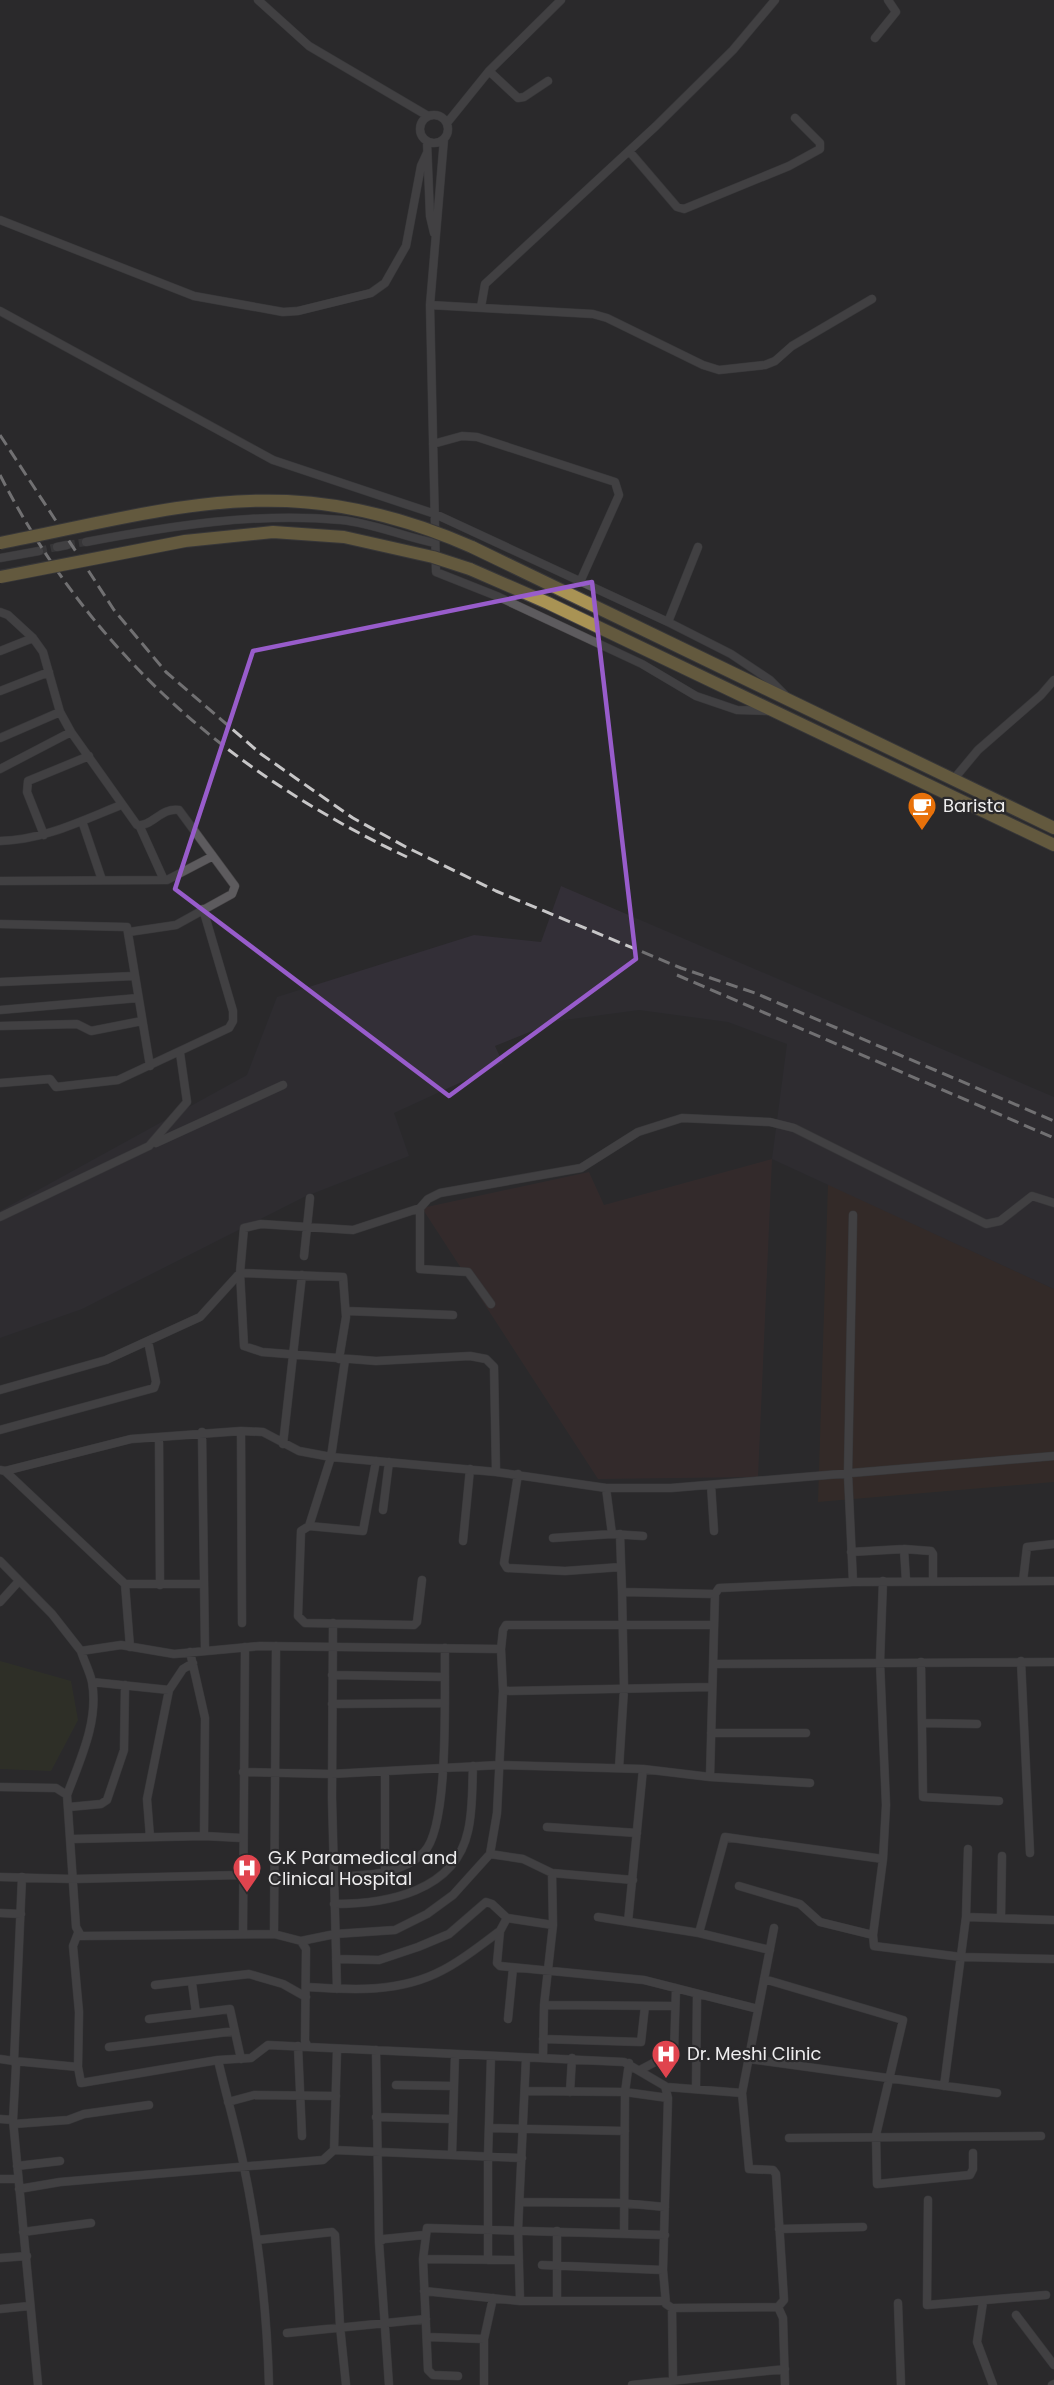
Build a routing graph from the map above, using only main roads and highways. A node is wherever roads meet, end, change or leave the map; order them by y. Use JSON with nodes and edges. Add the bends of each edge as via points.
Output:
{"nodes":[{"id":1,"x":0,"y":543,"type":"edge"},
{"id":2,"x":0,"y":577,"type":"edge"},
{"id":3,"x":1054,"y":828,"type":"edge"},
{"id":4,"x":1054,"y":845,"type":"edge"}],
"edges":[{"from":1,"to":3,"type":"highway","bridge":true,"via":[[218,503],[288,501],[358,509],[389,517],[472,547]]},
{"from":2,"to":4,"type":"highway","bridge":true,"via":[[185,541],[273,532],[344,537],[423,554],[470,569],[548,603]]}]}
